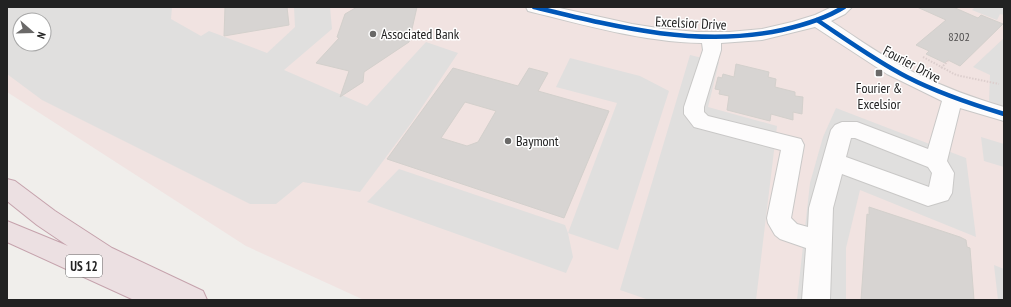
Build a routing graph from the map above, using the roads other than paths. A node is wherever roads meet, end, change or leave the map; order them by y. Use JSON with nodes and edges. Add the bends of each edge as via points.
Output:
{"nodes":[{"id":1,"x":534,"y":7,"type":"edge"},
{"id":2,"x":844,"y":7,"type":"edge"},
{"id":3,"x":595,"y":14,"type":"edge"},
{"id":4,"x":817,"y":20,"type":"junction"},
{"id":5,"x":711,"y":38,"type":"junction"},
{"id":6,"x":953,"y":97,"type":"junction"},
{"id":7,"x":1004,"y":114,"type":"edge"},
{"id":8,"x":936,"y":161,"type":"junction"},
{"id":9,"x":834,"y":162,"type":"junction"},
{"id":10,"x":7,"y":188,"type":"edge"},
{"id":11,"x":7,"y":231,"type":"edge"},
{"id":12,"x":819,"y":241,"type":"junction"},
{"id":13,"x":162,"y":300,"type":"edge"},
{"id":14,"x":193,"y":300,"type":"edge"},
{"id":15,"x":816,"y":300,"type":"edge"}],
"edges":[{"from":1,"to":3,"type":"street","name":"Excelsior Drive"},
{"from":2,"to":4,"type":"street","name":"Excelsior Drive"},
{"from":3,"to":5,"type":"street","name":"Excelsior Drive","via":[[660,35]]},
{"from":4,"to":5,"type":"street","name":"Excelsior Drive","via":[[771,33]]},
{"from":4,"to":6,"type":"street","name":"Fourier Drive","via":[[900,73]]},
{"from":5,"to":12,"type":"street","via":[[712,50],[694,114],[701,122],[793,145],[780,223],[785,230]]},
{"from":6,"to":7,"type":"street","name":"Fourier Drive"},
{"from":6,"to":8,"type":"street"},
{"from":8,"to":9,"type":"street","via":[[856,130],[842,130]]},
{"from":8,"to":9,"type":"street","via":[[942,173],[940,193],[928,197]]},
{"from":9,"to":12,"type":"street","via":[[821,208]]},
{"from":10,"to":14,"type":"highway","via":[[103,256]]},
{"from":11,"to":13,"type":"highway","number":"US 12"},
{"from":12,"to":15,"type":"street"}]}
